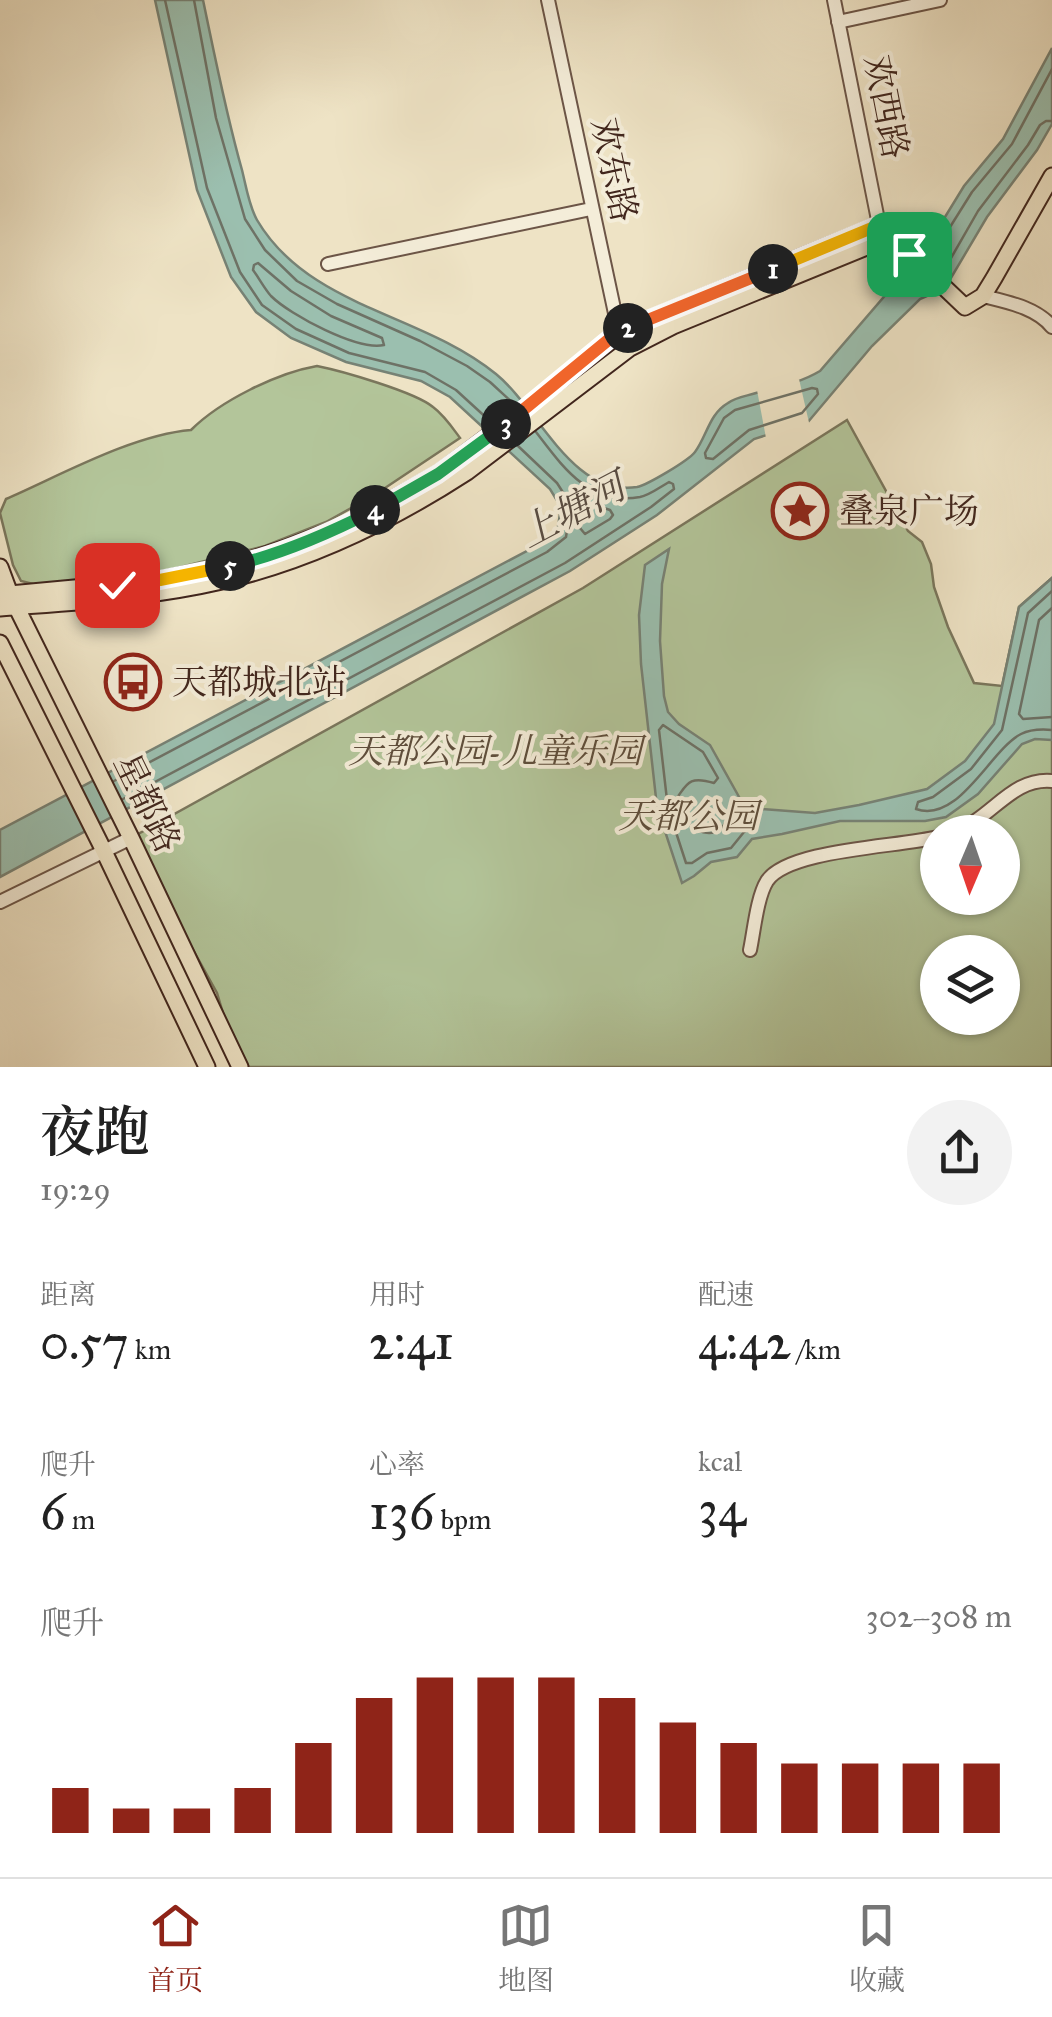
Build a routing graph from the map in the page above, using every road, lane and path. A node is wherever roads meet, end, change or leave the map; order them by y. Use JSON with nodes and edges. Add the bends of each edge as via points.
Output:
{"nodes":[{"id":1,"x":548,"y":0,"type":"edge"},
{"id":2,"x":834,"y":0,"type":"edge"},
{"id":3,"x":940,"y":0,"type":"edge"},
{"id":4,"x":838,"y":22,"type":"junction"},
{"id":5,"x":1052,"y":176,"type":"edge"},
{"id":6,"x":591,"y":210,"type":"junction"},
{"id":7,"x":885,"y":231,"type":"junction"},
{"id":8,"x":328,"y":264,"type":"dead end"},
{"id":9,"x":983,"y":296,"type":"junction"},
{"id":10,"x":1051,"y":321,"type":"edge"},
{"id":11,"x":618,"y":332,"type":"junction"},
{"id":12,"x":630,"y":348,"type":"junction"},
{"id":13,"x":547,"y":401,"type":"junction"},
{"id":14,"x":0,"y":566,"type":"edge"},
{"id":15,"x":6,"y":601,"type":"edge"},
{"id":16,"x":0,"y":644,"type":"edge"},
{"id":17,"x":1052,"y":782,"type":"edge"},
{"id":18,"x":985,"y":815,"type":"edge"},
{"id":19,"x":129,"y":834,"type":"junction"},
{"id":20,"x":920,"y":839,"type":"edge"},
{"id":21,"x":102,"y":846,"type":"junction"},
{"id":22,"x":0,"y":902,"type":"edge"},
{"id":23,"x":750,"y":950,"type":"dead end"},
{"id":24,"x":207,"y":1067,"type":"edge"},
{"id":25,"x":240,"y":1067,"type":"edge"}],
"edges":[{"from":1,"to":6,"type":"street","name":"欢东路"},
{"from":2,"to":4,"type":"street","name":"欢西路"},
{"from":3,"to":4,"type":"street"},
{"from":4,"to":7,"type":"street","name":"欢西路"},
{"from":5,"to":9,"type":"main road"},
{"from":6,"to":8,"type":"street"},
{"from":6,"to":11,"type":"street","name":"欢东路"},
{"from":7,"to":9,"type":"main road","via":[[965,308]]},
{"from":7,"to":11,"type":"main road"},
{"from":7,"to":12,"type":"main road"},
{"from":9,"to":10,"type":"street"},
{"from":11,"to":12,"type":"street","name":"欢东路"},
{"from":11,"to":13,"type":"main road"},
{"from":12,"to":13,"type":"main road"},
{"from":13,"to":15,"type":"main road","via":[[438,474],[350,523],[286,548],[160,580]]},
{"from":13,"to":15,"type":"main road","via":[[467,472],[385,520],[304,555],[157,593]]},
{"from":14,"to":15,"type":"main road","name":"星都路"},
{"from":15,"to":19,"type":"main road","name":"星都路"},
{"from":16,"to":21,"type":"main road","name":"星都路"},
{"from":17,"to":18,"type":"street","via":[[1021,787]]},
{"from":19,"to":21,"type":"street"},
{"from":19,"to":25,"type":"main road","name":"星都路"},
{"from":20,"to":23,"type":"street","via":[[782,868],[762,892]]},
{"from":21,"to":22,"type":"street"},
{"from":21,"to":24,"type":"main road","name":"星都路"}]}
